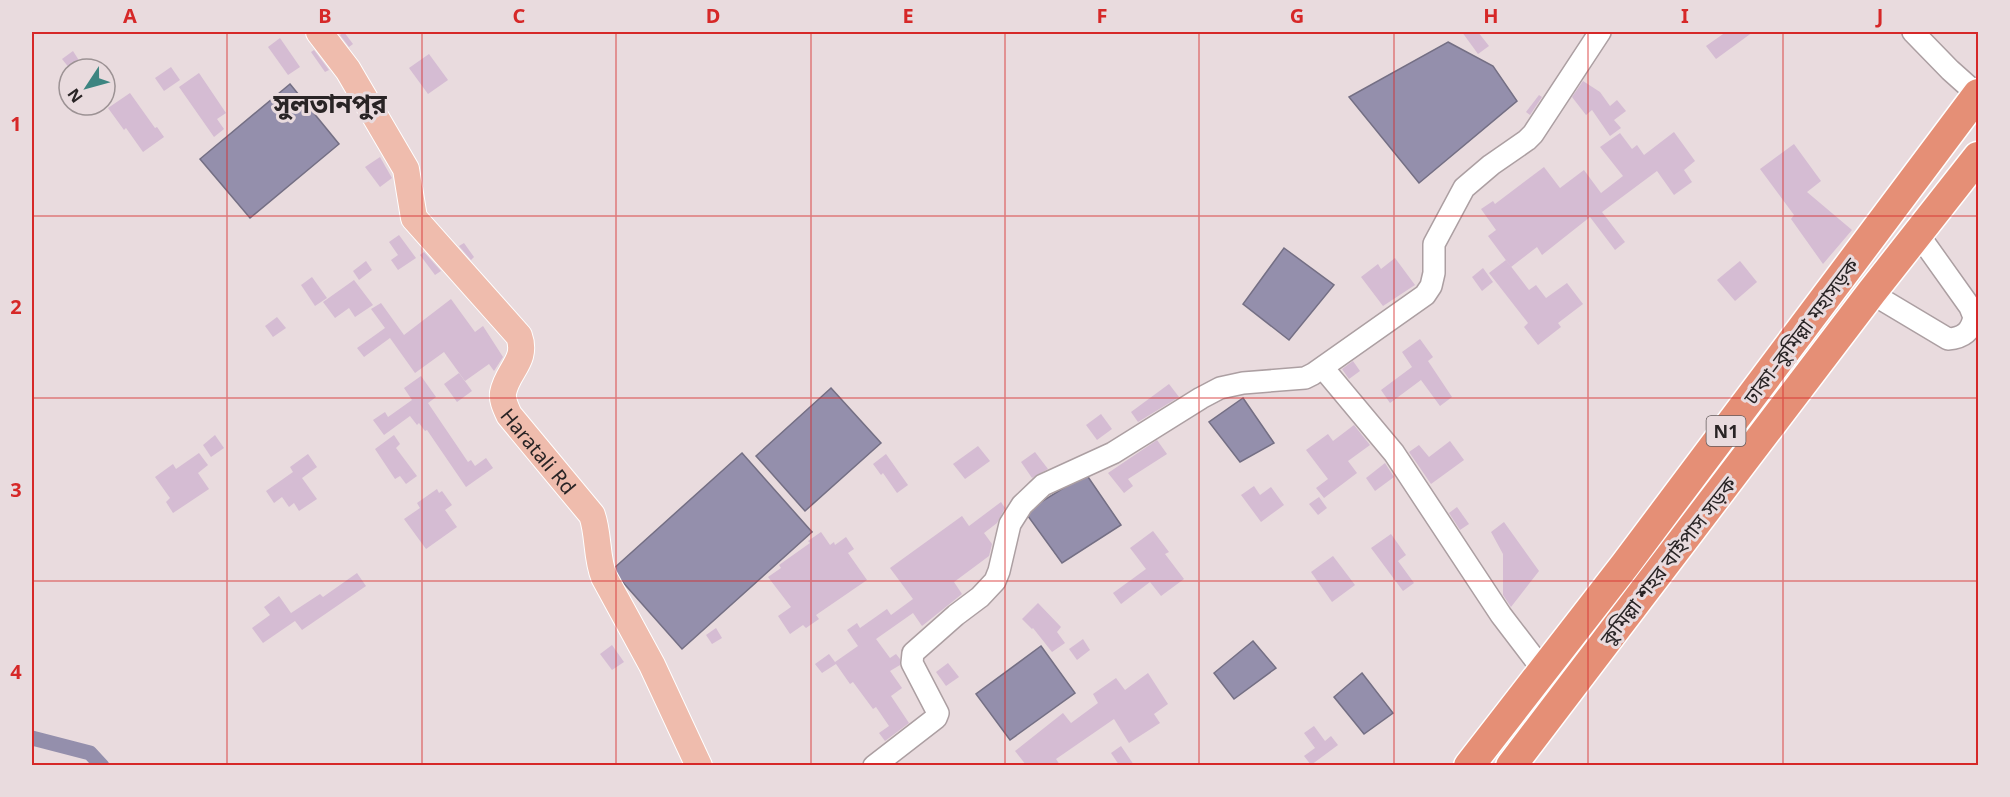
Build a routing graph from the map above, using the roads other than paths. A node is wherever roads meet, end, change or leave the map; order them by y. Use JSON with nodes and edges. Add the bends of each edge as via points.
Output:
{"nodes":[{"id":1,"x":319,"y":32,"type":"edge"},
{"id":2,"x":1600,"y":32,"type":"edge"},
{"id":3,"x":1913,"y":32,"type":"edge"},
{"id":4,"x":1978,"y":94,"type":"edge"},
{"id":5,"x":1978,"y":157,"type":"edge"},
{"id":6,"x":1918,"y":234,"type":"junction"},
{"id":7,"x":1871,"y":293,"type":"junction"},
{"id":8,"x":1323,"y":368,"type":"junction"},
{"id":9,"x":1752,"y":397,"type":"junction"},
{"id":10,"x":1782,"y":412,"type":"junction"},
{"id":11,"x":1543,"y":670,"type":"junction"},
{"id":12,"x":1519,"y":762,"type":"edge"},
{"id":13,"x":699,"y":765,"type":"edge"},
{"id":14,"x":874,"y":765,"type":"edge"},
{"id":15,"x":1469,"y":765,"type":"edge"}],
"edges":[{"from":1,"to":13,"type":"main road","name":"Haratali Rd","via":[[348,70],[406,169],[414,218],[519,336],[522,353],[503,392],[503,401],[510,415],[592,515],[604,577],[652,665]]},
{"from":2,"to":8,"type":"street","via":[[1533,134],[1464,188],[1434,244],[1434,273],[1425,295]]},
{"from":3,"to":4,"type":"street"},
{"from":4,"to":9,"type":"highway","name":"ঢাকা–কুমিল্লা মহাসড়ক","number":"N1"},
{"from":5,"to":6,"type":"highway","name":"কুমিল্লা শহর বাইপাস সড়ক","number":"N1"},
{"from":6,"to":7,"type":"highway","name":"কুমিল্লা শহর বাইপাস সড়ক","number":"N1"},
{"from":6,"to":7,"type":"street","via":[[1970,307],[1974,317],[1969,331],[1948,339]]},
{"from":7,"to":10,"type":"highway","name":"কুমিল্লা শহর বাইপাস সড়ক","number":"N1"},
{"from":8,"to":11,"type":"street","via":[[1394,453],[1501,615]]},
{"from":8,"to":14,"type":"street","via":[[1305,378],[1220,388],[1113,453],[1043,485],[1032,494],[1010,524],[995,581],[913,652],[912,663],[937,708],[936,718]]},
{"from":9,"to":10,"type":"highway"},
{"from":9,"to":11,"type":"highway","name":"ঢাকা–কুমিল্লা মহাসড়ক","number":"N1"},
{"from":10,"to":12,"type":"highway","name":"কুমিল্লা শহর বাইপাস সড়ক","number":"N1"},
{"from":11,"to":15,"type":"highway","name":"ঢাকা–কুমিল্লা মহাসড়ক","number":"N1"}]}
